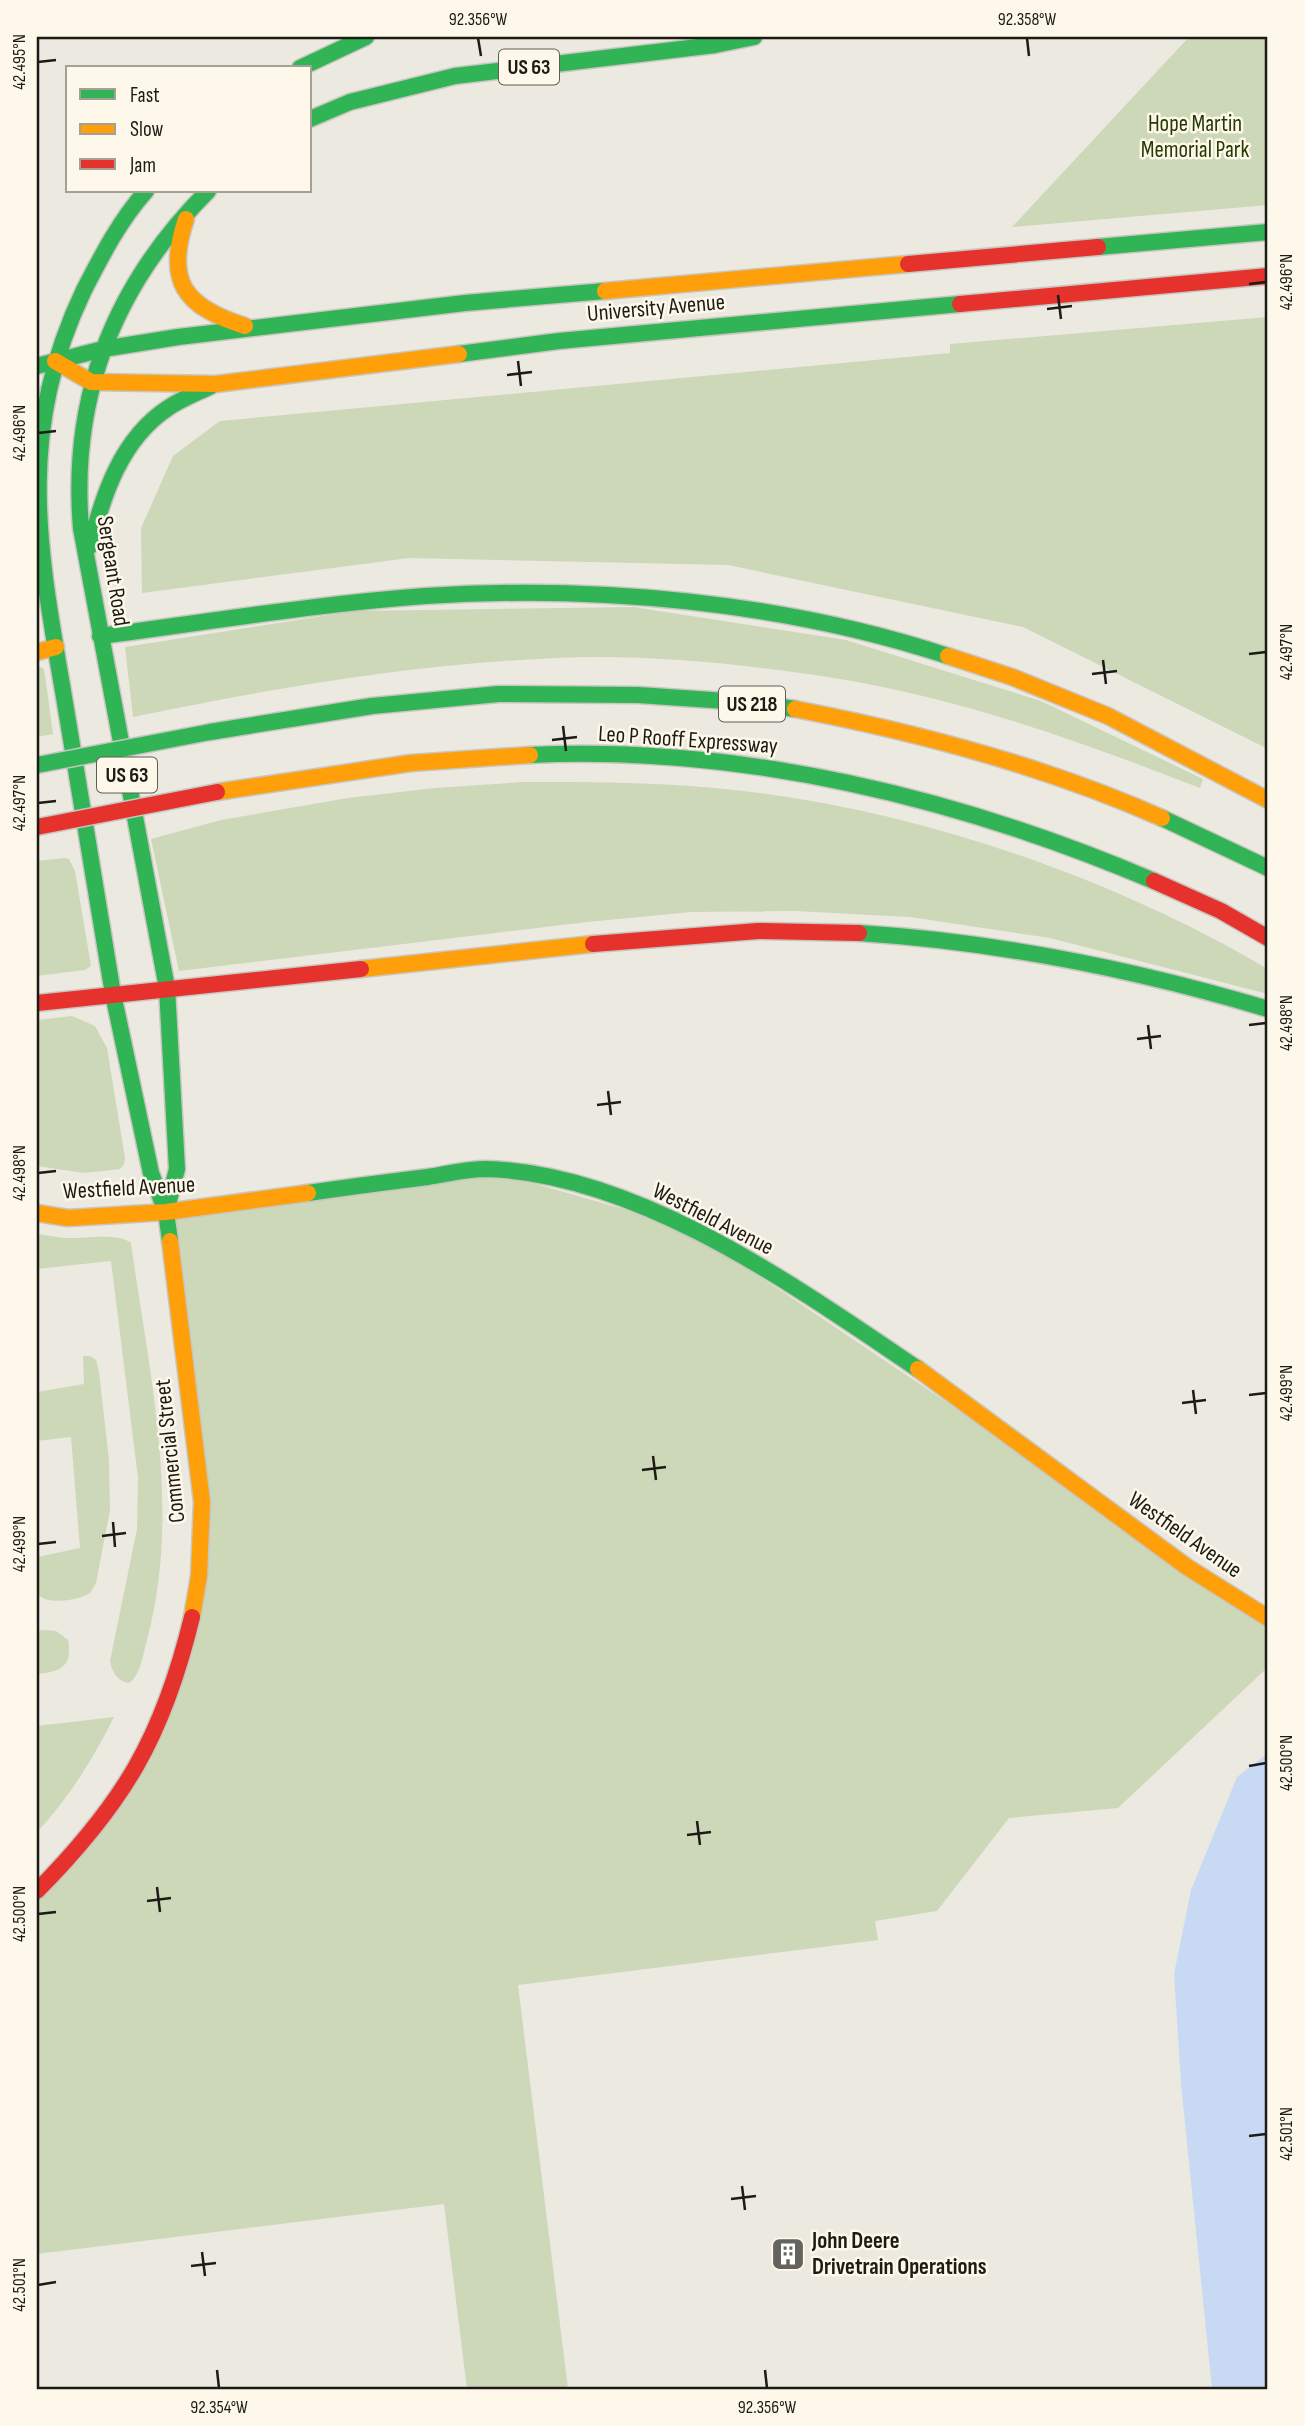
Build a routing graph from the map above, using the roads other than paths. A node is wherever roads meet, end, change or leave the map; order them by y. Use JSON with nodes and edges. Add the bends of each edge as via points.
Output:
{"nodes":[{"id":1,"x":366,"y":37,"type":"edge"},
{"id":2,"x":754,"y":37,"type":"edge"},
{"id":3,"x":304,"y":66,"type":"edge"},
{"id":4,"x":312,"y":118,"type":"edge"},
{"id":5,"x":145,"y":192,"type":"edge"},
{"id":6,"x":207,"y":192,"type":"edge"},
{"id":7,"x":193,"y":204,"type":"junction"},
{"id":8,"x":1268,"y":232,"type":"edge"},
{"id":9,"x":1268,"y":276,"type":"edge"},
{"id":10,"x":253,"y":328,"type":"junction"},
{"id":11,"x":103,"y":349,"type":"junction"},
{"id":12,"x":55,"y":361,"type":"junction"},
{"id":13,"x":37,"y":366,"type":"edge"},
{"id":14,"x":91,"y":382,"type":"junction"},
{"id":15,"x":216,"y":384,"type":"junction"},
{"id":16,"x":87,"y":561,"type":"junction"},
{"id":17,"x":95,"y":638,"type":"junction"},
{"id":18,"x":62,"y":646,"type":"junction"},
{"id":19,"x":37,"y":652,"type":"edge"},
{"id":20,"x":37,"y":765,"type":"edge"},
{"id":21,"x":1268,"y":800,"type":"edge"},
{"id":22,"x":37,"y":827,"type":"edge"},
{"id":23,"x":1268,"y":868,"type":"edge"},
{"id":24,"x":1268,"y":938,"type":"edge"},
{"id":25,"x":167,"y":988,"type":"junction"},
{"id":26,"x":113,"y":994,"type":"junction"},
{"id":27,"x":37,"y":1003,"type":"edge"},
{"id":28,"x":1268,"y":1009,"type":"edge"},
{"id":29,"x":166,"y":1212,"type":"junction"},
{"id":30,"x":37,"y":1213,"type":"edge"},
{"id":31,"x":1268,"y":1618,"type":"edge"},
{"id":32,"x":37,"y":1891,"type":"edge"}],
"edges":[{"from":1,"to":3,"type":"main road"},
{"from":2,"to":4,"type":"main road","number":"US 63","via":[[455,76],[350,102]]},
{"from":5,"to":12,"type":"main road","via":[[107,246]]},
{"from":6,"to":7,"type":"main road","name":"Sergeant Road","number":"US 63"},
{"from":7,"to":10,"type":"main road","via":[[175,255],[183,288],[210,315]]},
{"from":7,"to":11,"type":"main road","name":"Sergeant Road","number":"US 63","via":[[139,274]]},
{"from":8,"to":10,"type":"main road","name":"University Avenue","via":[[553,294]]},
{"from":9,"to":15,"type":"main road","name":"University Avenue","via":[[559,341]]},
{"from":10,"to":11,"type":"main road","name":"University Avenue"},
{"from":11,"to":12,"type":"main road","name":"University Avenue"},
{"from":11,"to":14,"type":"main road","name":"Sergeant Road","number":"US 63"},
{"from":12,"to":13,"type":"main road","name":"University Avenue"},
{"from":12,"to":14,"type":"main road","name":"University Avenue"},
{"from":12,"to":18,"type":"main road","via":[[41,427],[37,495],[40,550]]},
{"from":14,"to":15,"type":"main road","name":"University Avenue"},
{"from":14,"to":16,"type":"main road","name":"Sergeant Road","number":"US 63","via":[[78,496]]},
{"from":15,"to":16,"type":"main road","via":[[168,409],[129,448],[98,510]]},
{"from":16,"to":17,"type":"main road","name":"Sergeant Road","number":"US 63"},
{"from":17,"to":21,"type":"main road","via":[[390,598],[471,594],[541,592],[736,608],[865,632],[1016,680],[1163,742]]},
{"from":17,"to":25,"type":"main road","name":"Sergeant Road","number":"US 63"},
{"from":18,"to":19,"type":"main road"},
{"from":18,"to":26,"type":"main road"},
{"from":20,"to":23,"type":"main road","name":"Leo P Rooff Expressway","number":"US 218","bridge":true,"via":[[210,732],[470,696],[625,694],[789,707],[973,750],[1129,804]]},
{"from":22,"to":24,"type":"main road","name":"Leo P Rooff Expressway","bridge":true,"via":[[217,792],[477,757],[703,759],[788,770],[960,811],[1132,872]]},
{"from":25,"to":26,"type":"main road"},
{"from":25,"to":28,"type":"main road","via":[[690,934],[847,932],[1060,956],[1198,987]]},
{"from":25,"to":29,"type":"main road","name":"Sergeant Road","via":[[177,1169]]},
{"from":26,"to":27,"type":"main road"},
{"from":26,"to":29,"type":"main road","via":[[151,1172]]},
{"from":29,"to":30,"type":"main road","name":"Westfield Avenue","via":[[68,1218]]},
{"from":29,"to":31,"type":"main road","name":"Westfield Avenue","via":[[484,1169],[546,1175],[598,1189],[686,1227],[789,1283],[919,1370],[1187,1567]]},
{"from":29,"to":32,"type":"main road","name":"Commercial Street","via":[[202,1503],[200,1562],[190,1624],[174,1685],[121,1794]]}]}
